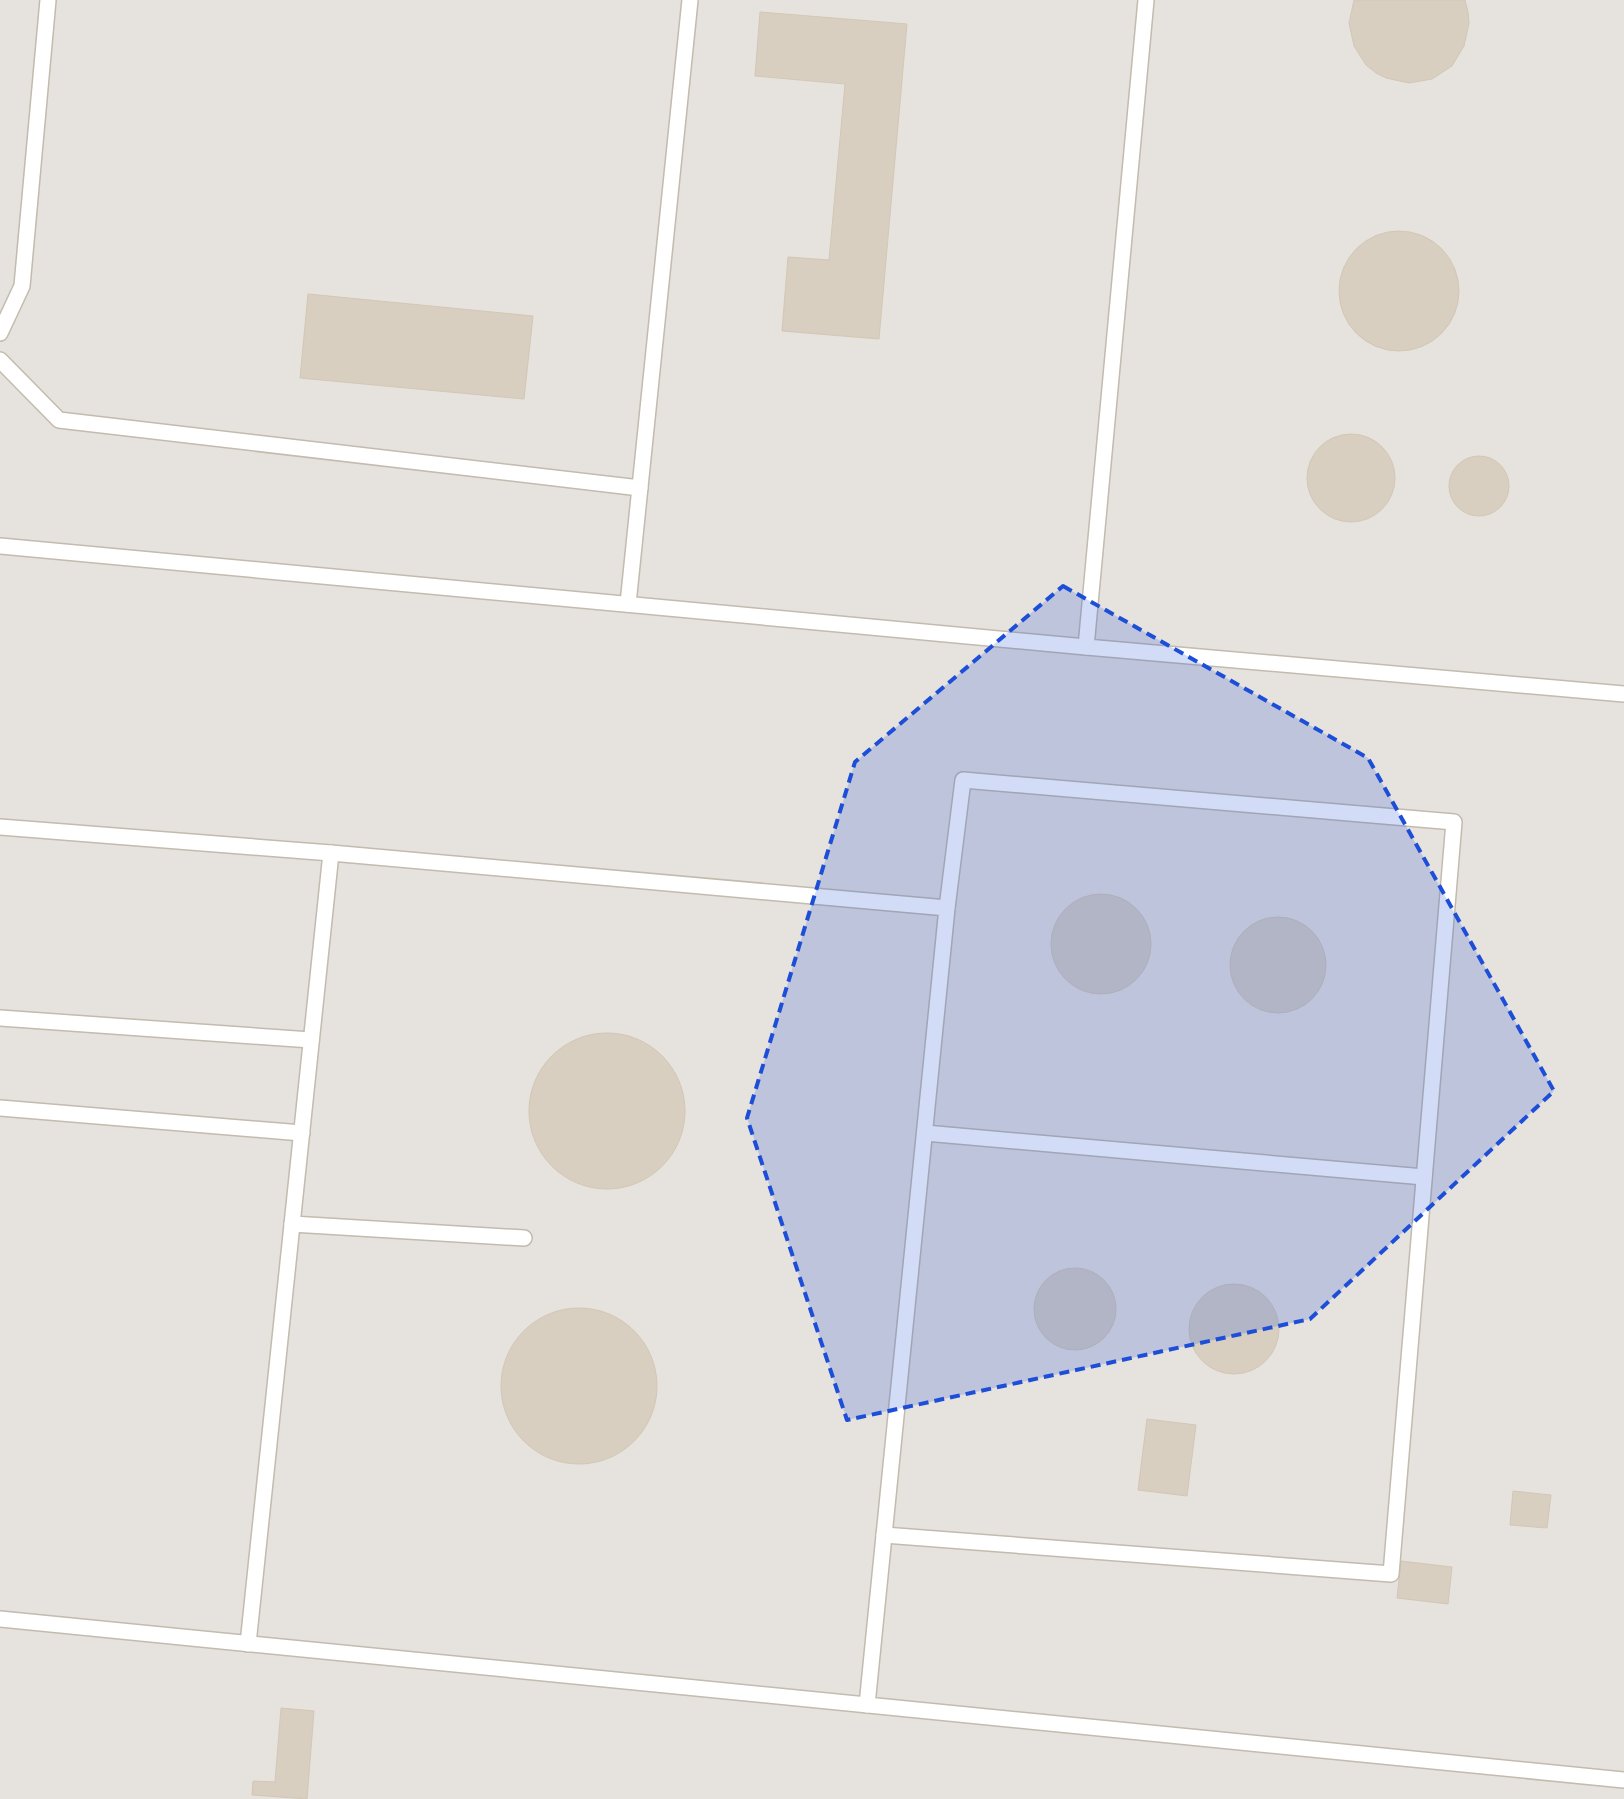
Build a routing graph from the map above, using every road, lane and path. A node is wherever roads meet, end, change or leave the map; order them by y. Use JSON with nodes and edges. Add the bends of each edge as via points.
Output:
{"nodes":[{"id":1,"x":48,"y":0,"type":"edge"},
{"id":2,"x":690,"y":0,"type":"edge"},
{"id":3,"x":1146,"y":0,"type":"edge"},
{"id":4,"x":0,"y":333,"type":"edge"},
{"id":5,"x":0,"y":360,"type":"edge"},
{"id":6,"x":640,"y":488,"type":"junction"},
{"id":7,"x":0,"y":546,"type":"edge"},
{"id":8,"x":628,"y":604,"type":"junction"},
{"id":9,"x":1086,"y":647,"type":"junction"},
{"id":10,"x":1624,"y":694,"type":"edge"},
{"id":11,"x":0,"y":827,"type":"edge"},
{"id":12,"x":331,"y":853,"type":"junction"},
{"id":13,"x":947,"y":908,"type":"junction"},
{"id":14,"x":0,"y":1018,"type":"edge"},
{"id":15,"x":311,"y":1040,"type":"junction"},
{"id":16,"x":0,"y":1108,"type":"edge"},
{"id":17,"x":302,"y":1134,"type":"junction"},
{"id":18,"x":925,"y":1134,"type":"junction"},
{"id":19,"x":1424,"y":1177,"type":"junction"},
{"id":20,"x":292,"y":1224,"type":"junction"},
{"id":21,"x":524,"y":1238,"type":"dead end"},
{"id":22,"x":884,"y":1535,"type":"junction"},
{"id":23,"x":0,"y":1620,"type":"edge"},
{"id":24,"x":248,"y":1644,"type":"junction"},
{"id":25,"x":867,"y":1705,"type":"junction"},
{"id":26,"x":1624,"y":1780,"type":"edge"}],
"edges":[{"from":1,"to":4,"type":"lane","via":[[22,286]]},
{"from":2,"to":6,"type":"lane"},
{"from":3,"to":9,"type":"lane"},
{"from":5,"to":6,"type":"lane","via":[[59,420]]},
{"from":6,"to":8,"type":"lane"},
{"from":7,"to":8,"type":"lane"},
{"from":8,"to":9,"type":"lane"},
{"from":9,"to":10,"type":"lane"},
{"from":11,"to":12,"type":"lane"},
{"from":12,"to":13,"type":"lane"},
{"from":12,"to":15,"type":"lane"},
{"from":13,"to":18,"type":"lane"},
{"from":13,"to":19,"type":"lane","via":[[963,780],[1454,822]]},
{"from":14,"to":15,"type":"lane"},
{"from":15,"to":17,"type":"lane"},
{"from":16,"to":17,"type":"lane"},
{"from":17,"to":20,"type":"lane"},
{"from":18,"to":19,"type":"lane"},
{"from":18,"to":22,"type":"lane"},
{"from":19,"to":22,"type":"lane","via":[[1391,1574]]},
{"from":20,"to":21,"type":"lane"},
{"from":20,"to":24,"type":"lane"},
{"from":22,"to":25,"type":"lane"},
{"from":23,"to":24,"type":"lane"},
{"from":24,"to":25,"type":"lane"},
{"from":25,"to":26,"type":"lane"}]}
